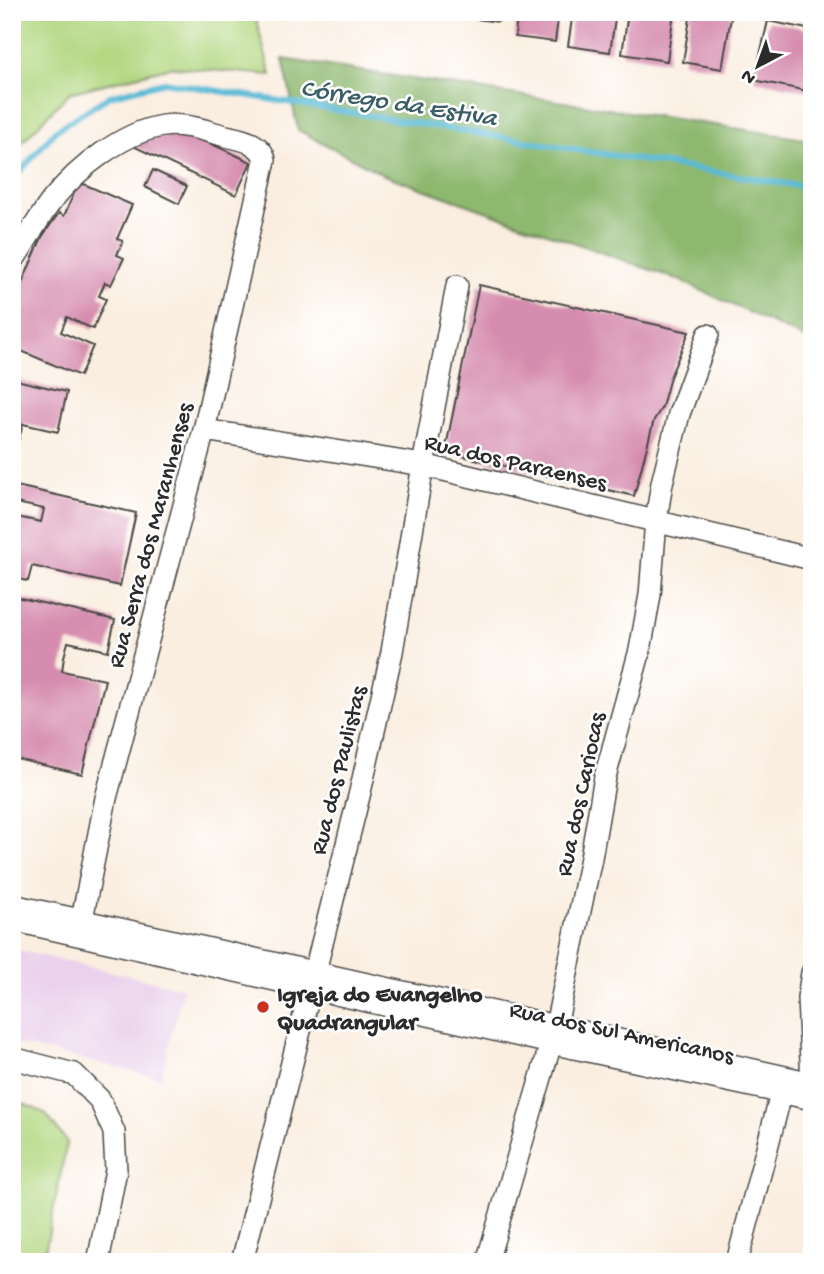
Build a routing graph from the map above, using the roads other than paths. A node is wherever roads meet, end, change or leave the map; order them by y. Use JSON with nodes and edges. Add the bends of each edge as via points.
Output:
{"nodes":[{"id":1,"x":12,"y":262,"type":"edge"},
{"id":2,"x":457,"y":286,"type":"dead end"},
{"id":3,"x":708,"y":335,"type":"dead end"},
{"id":4,"x":204,"y":429,"type":"junction"},
{"id":5,"x":423,"y":465,"type":"junction"},
{"id":6,"x":656,"y":520,"type":"junction"},
{"id":7,"x":812,"y":559,"type":"edge"},
{"id":8,"x":12,"y":905,"type":"edge"},
{"id":9,"x":82,"y":919,"type":"junction"},
{"id":10,"x":12,"y":920,"type":"edge"},
{"id":11,"x":812,"y":973,"type":"edge"},
{"id":12,"x":312,"y":979,"type":"junction"},
{"id":13,"x":554,"y":1034,"type":"junction"},
{"id":14,"x":12,"y":1058,"type":"edge"},
{"id":15,"x":812,"y":1083,"type":"edge"},
{"id":16,"x":784,"y":1085,"type":"junction"},
{"id":17,"x":812,"y":1099,"type":"edge"},
{"id":18,"x":98,"y":1262,"type":"edge"},
{"id":19,"x":242,"y":1262,"type":"edge"},
{"id":20,"x":487,"y":1262,"type":"edge"},
{"id":21,"x":737,"y":1262,"type":"edge"}],
"edges":[{"from":1,"to":4,"type":"street","name":"Rua Serra dos Maranhenses","via":[[53,198],[97,156],[134,135],[164,126],[195,127],[257,146],[264,163]]},
{"from":2,"to":5,"type":"street","name":"Rua dos Paulistas"},
{"from":3,"to":6,"type":"street","name":"Rua dos Cariocas","via":[[680,414]]},
{"from":4,"to":5,"type":"street","name":"Rua dos Paraenses"},
{"from":4,"to":9,"type":"street","name":"Rua Serra dos Maranhenses","via":[[106,798]]},
{"from":5,"to":6,"type":"street","name":"Rua dos Paraenses"},
{"from":5,"to":12,"type":"street","name":"Rua dos Paulistas","via":[[392,652]]},
{"from":6,"to":7,"type":"street","name":"Rua dos Paraenses"},
{"from":6,"to":13,"type":"street","name":"Rua dos Cariocas","via":[[640,650],[605,777]]},
{"from":8,"to":9,"type":"street","name":"Rua dos Sul Americanos"},
{"from":9,"to":12,"type":"street","name":"Rua dos Sul Americanos"},
{"from":10,"to":12,"type":"street","name":"Rua dos Sul Americanos"},
{"from":11,"to":15,"type":"street","via":[[808,998]]},
{"from":12,"to":13,"type":"street","name":"Rua dos Sul Americanos"},
{"from":12,"to":19,"type":"street","name":"Rua dos Paulistas"},
{"from":13,"to":16,"type":"street","name":"Rua dos Sul Americanos"},
{"from":13,"to":20,"type":"street","name":"Rua dos Cariocas"},
{"from":14,"to":18,"type":"street","via":[[74,1073],[100,1100],[114,1132],[116,1170]]},
{"from":15,"to":16,"type":"street","name":"Rua dos Sul Americanos"},
{"from":16,"to":17,"type":"street","name":"Rua dos Sul Americanos"},
{"from":16,"to":21,"type":"street"}]}
